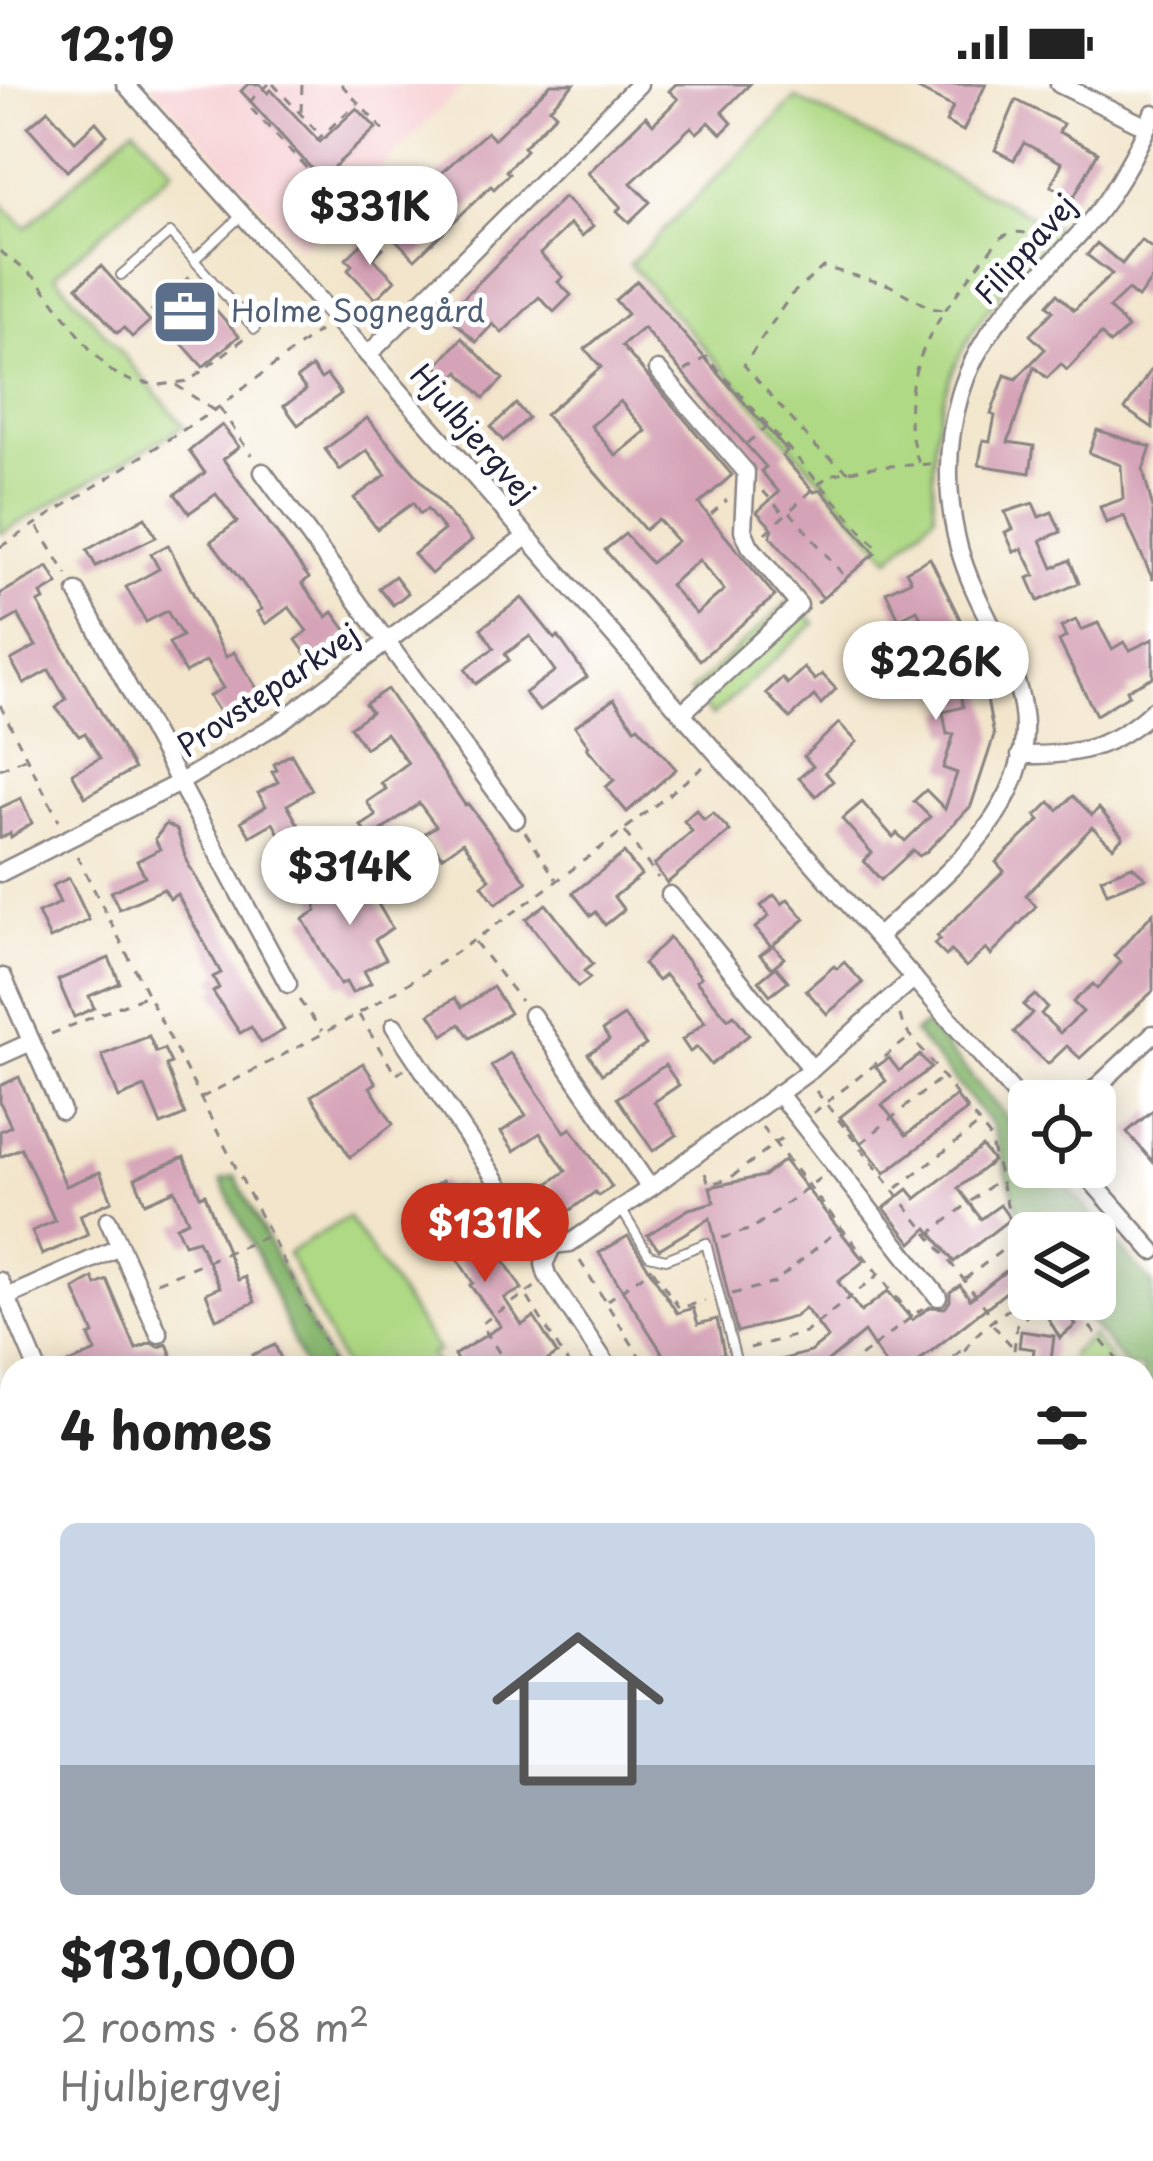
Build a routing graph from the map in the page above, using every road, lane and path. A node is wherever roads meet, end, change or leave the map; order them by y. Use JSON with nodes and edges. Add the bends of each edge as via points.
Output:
{"nodes":[{"id":1,"x":125,"y":84,"type":"edge"},
{"id":2,"x":271,"y":84,"type":"edge"},
{"id":3,"x":302,"y":84,"type":"edge"},
{"id":4,"x":340,"y":84,"type":"edge"},
{"id":5,"x":639,"y":84,"type":"edge"},
{"id":6,"x":1059,"y":84,"type":"edge"},
{"id":7,"x":358,"y":103,"type":"junction"},
{"id":8,"x":301,"y":115,"type":"junction"},
{"id":9,"x":1150,"y":120,"type":"edge"},
{"id":10,"x":384,"y":131,"type":"dead end"},
{"id":11,"x":325,"y":188,"type":"dead end"},
{"id":12,"x":242,"y":216,"type":"junction"},
{"id":13,"x":1061,"y":249,"type":"junction"},
{"id":14,"x":0,"y":251,"type":"edge"},
{"id":15,"x":194,"y":260,"type":"junction"},
{"id":16,"x":121,"y":274,"type":"dead end"},
{"id":17,"x":945,"y":310,"type":"junction"},
{"id":18,"x":335,"y":319,"type":"junction"},
{"id":19,"x":255,"y":329,"type":"joint"},
{"id":20,"x":368,"y":355,"type":"junction"},
{"id":21,"x":664,"y":377,"type":"joint"},
{"id":22,"x":174,"y":384,"type":"junction"},
{"id":23,"x":216,"y":408,"type":"junction"},
{"id":24,"x":768,"y":425,"type":"junction"},
{"id":25,"x":732,"y":456,"type":"junction"},
{"id":26,"x":919,"y":464,"type":"junction"},
{"id":27,"x":948,"y":464,"type":"junction"},
{"id":28,"x":263,"y":472,"type":"joint"},
{"id":29,"x":746,"y":472,"type":"junction"},
{"id":30,"x":849,"y":472,"type":"junction"},
{"id":31,"x":820,"y":483,"type":"junction"},
{"id":32,"x":787,"y":513,"type":"junction"},
{"id":33,"x":37,"y":525,"type":"junction"},
{"id":34,"x":526,"y":537,"type":"junction"},
{"id":35,"x":750,"y":546,"type":"junction"},
{"id":36,"x":0,"y":547,"type":"edge"},
{"id":37,"x":847,"y":578,"type":"junction"},
{"id":38,"x":76,"y":592,"type":"joint"},
{"id":39,"x":799,"y":605,"type":"junction"},
{"id":40,"x":388,"y":644,"type":"junction"},
{"id":41,"x":0,"y":705,"type":"edge"},
{"id":42,"x":1153,"y":710,"type":"edge"},
{"id":43,"x":682,"y":713,"type":"junction"},
{"id":44,"x":718,"y":754,"type":"junction"},
{"id":45,"x":1020,"y":755,"type":"junction"},
{"id":46,"x":27,"y":758,"type":"junction"},
{"id":47,"x":0,"y":769,"type":"edge"},
{"id":48,"x":179,"y":783,"type":"junction"},
{"id":49,"x":516,"y":818,"type":"joint"},
{"id":50,"x":624,"y":831,"type":"junction"},
{"id":51,"x":69,"y":841,"type":"junction"},
{"id":52,"x":0,"y":873,"type":"edge"},
{"id":53,"x":557,"y":880,"type":"junction"},
{"id":54,"x":670,"y":895,"type":"joint"},
{"id":55,"x":878,"y":938,"type":"junction"},
{"id":56,"x":474,"y":940,"type":"junction"},
{"id":57,"x":3,"y":977,"type":"dead end"},
{"id":58,"x":288,"y":984,"type":"joint"},
{"id":59,"x":907,"y":984,"type":"junction"},
{"id":60,"x":149,"y":994,"type":"junction"},
{"id":61,"x":358,"y":1014,"type":"junction"},
{"id":62,"x":394,"y":1026,"type":"dead end"},
{"id":63,"x":534,"y":1028,"type":"joint"},
{"id":64,"x":323,"y":1033,"type":"junction"},
{"id":65,"x":1153,"y":1034,"type":"edge"},
{"id":66,"x":32,"y":1042,"type":"junction"},
{"id":67,"x":0,"y":1056,"type":"edge"},
{"id":68,"x":416,"y":1059,"type":"junction"},
{"id":69,"x":944,"y":1076,"type":"junction"},
{"id":70,"x":812,"y":1078,"type":"junction"},
{"id":71,"x":1104,"y":1080,"type":"edge"},
{"id":72,"x":1008,"y":1087,"type":"edge"},
{"id":73,"x":778,"y":1094,"type":"junction"},
{"id":74,"x":200,"y":1099,"type":"junction"},
{"id":75,"x":62,"y":1112,"type":"dead end"},
{"id":76,"x":981,"y":1123,"type":"junction"},
{"id":77,"x":760,"y":1126,"type":"dead end"},
{"id":78,"x":858,"y":1145,"type":"junction"},
{"id":79,"x":836,"y":1167,"type":"junction"},
{"id":80,"x":998,"y":1180,"type":"junction"},
{"id":81,"x":809,"y":1187,"type":"junction"},
{"id":82,"x":650,"y":1188,"type":"junction"},
{"id":83,"x":1098,"y":1188,"type":"edge"},
{"id":84,"x":894,"y":1190,"type":"junction"},
{"id":85,"x":621,"y":1208,"type":"junction"},
{"id":86,"x":1010,"y":1212,"type":"edge"},
{"id":87,"x":108,"y":1220,"type":"dead end"},
{"id":88,"x":841,"y":1227,"type":"junction"},
{"id":89,"x":272,"y":1234,"type":"junction"},
{"id":90,"x":928,"y":1235,"type":"junction"},
{"id":91,"x":706,"y":1243,"type":"junction"},
{"id":92,"x":553,"y":1245,"type":"junction"},
{"id":93,"x":1008,"y":1246,"type":"edge"},
{"id":94,"x":120,"y":1247,"type":"junction"},
{"id":95,"x":1153,"y":1251,"type":"edge"},
{"id":96,"x":649,"y":1255,"type":"junction"},
{"id":97,"x":577,"y":1256,"type":"dead end"},
{"id":98,"x":652,"y":1270,"type":"junction"},
{"id":99,"x":547,"y":1275,"type":"junction"},
{"id":100,"x":878,"y":1275,"type":"junction"},
{"id":101,"x":963,"y":1279,"type":"junction"},
{"id":102,"x":3,"y":1289,"type":"edge"},
{"id":103,"x":139,"y":1289,"type":"junction"},
{"id":104,"x":526,"y":1296,"type":"junction"},
{"id":105,"x":720,"y":1297,"type":"junction"},
{"id":106,"x":938,"y":1297,"type":"junction"},
{"id":107,"x":606,"y":1302,"type":"junction"},
{"id":108,"x":1008,"y":1311,"type":"edge"},
{"id":109,"x":912,"y":1317,"type":"junction"},
{"id":110,"x":1022,"y":1320,"type":"edge"},
{"id":111,"x":1084,"y":1320,"type":"edge"},
{"id":112,"x":994,"y":1322,"type":"junction"},
{"id":113,"x":159,"y":1334,"type":"dead end"},
{"id":114,"x":967,"y":1346,"type":"junction"},
{"id":115,"x":1014,"y":1348,"type":"junction"},
{"id":116,"x":734,"y":1352,"type":"junction"},
{"id":117,"x":32,"y":1356,"type":"edge"},
{"id":118,"x":332,"y":1356,"type":"edge"},
{"id":119,"x":501,"y":1356,"type":"edge"},
{"id":120,"x":564,"y":1356,"type":"edge"},
{"id":121,"x":601,"y":1356,"type":"edge"},
{"id":122,"x":640,"y":1356,"type":"edge"},
{"id":123,"x":717,"y":1356,"type":"edge"},
{"id":124,"x":735,"y":1356,"type":"edge"},
{"id":125,"x":862,"y":1356,"type":"edge"},
{"id":126,"x":955,"y":1356,"type":"edge"},
{"id":127,"x":962,"y":1356,"type":"edge"},
{"id":128,"x":1013,"y":1356,"type":"edge"},
{"id":129,"x":1114,"y":1356,"type":"edge"}],
"edges":[{"from":1,"to":12,"type":"street","name":"Hjulbjergvej"},
{"from":2,"to":8,"type":"path"},
{"from":2,"to":11,"type":"path","via":[[247,104]]},
{"from":3,"to":8,"type":"path"},
{"from":4,"to":7,"type":"path"},
{"from":5,"to":20,"type":"street"},
{"from":6,"to":9,"type":"street"},
{"from":7,"to":8,"type":"path","via":[[318,139]]},
{"from":7,"to":10,"type":"path"},
{"from":9,"to":13,"type":"street","name":"Filippavej","via":[[1104,203]]},
{"from":12,"to":15,"type":"lane"},
{"from":12,"to":18,"type":"street","name":"Hjulbjergvej"},
{"from":13,"to":17,"type":"path","via":[[1023,230],[1010,232]]},
{"from":13,"to":27,"type":"street","name":"Filippavej","via":[[977,350]]},
{"from":14,"to":22,"type":"path","via":[[38,279],[111,370],[131,381]]},
{"from":15,"to":16,"type":"lane","via":[[170,232]]},
{"from":15,"to":19,"type":"lane"},
{"from":17,"to":26,"type":"path","via":[[907,402]]},
{"from":17,"to":30,"type":"path","via":[[823,267],[776,313],[744,365],[817,448]]},
{"from":18,"to":20,"type":"street","name":"Hjulbjergvej"},
{"from":18,"to":23,"type":"path"},
{"from":19,"to":22,"type":"path","via":[[188,382]]},
{"from":20,"to":34,"type":"street","name":"Hjulbjergvej"},
{"from":21,"to":24,"type":"path","via":[[707,357]]},
{"from":21,"to":25,"type":"street"},
{"from":22,"to":23,"type":"path"},
{"from":23,"to":28,"type":"path"},
{"from":23,"to":33,"type":"path"},
{"from":24,"to":25,"type":"path"},
{"from":24,"to":31,"type":"path"},
{"from":25,"to":29,"type":"street"},
{"from":26,"to":27,"type":"path"},
{"from":26,"to":30,"type":"path"},
{"from":27,"to":45,"type":"street","name":"Filippavej","via":[[960,552],[1018,687]]},
{"from":28,"to":40,"type":"street","name":"Provsteparkvej"},
{"from":29,"to":32,"type":"path"},
{"from":29,"to":35,"type":"street","via":[[743,530]]},
{"from":30,"to":31,"type":"path"},
{"from":31,"to":32,"type":"path"},
{"from":31,"to":37,"type":"path","via":[[879,550]]},
{"from":32,"to":35,"type":"path"},
{"from":32,"to":37,"type":"path"},
{"from":33,"to":36,"type":"path"},
{"from":33,"to":38,"type":"path"},
{"from":34,"to":40,"type":"street","name":"Provsteparkvej"},
{"from":34,"to":43,"type":"street","name":"Hjulbjergvej"},
{"from":35,"to":39,"type":"street"},
{"from":37,"to":39,"type":"path","via":[[820,602]]},
{"from":38,"to":48,"type":"street","name":"Provsteparkvej"},
{"from":39,"to":43,"type":"street"},
{"from":40,"to":48,"type":"street","name":"Provsteparkvej"},
{"from":40,"to":49,"type":"street","name":"Provsteparkvej"},
{"from":41,"to":46,"type":"path"},
{"from":42,"to":45,"type":"street","via":[[1096,748]]},
{"from":43,"to":44,"type":"street","name":"Hjulbjergvej"},
{"from":44,"to":50,"type":"path"},
{"from":44,"to":55,"type":"street","name":"Hjulbjergvej"},
{"from":45,"to":55,"type":"street","name":"Filippavej","via":[[1005,801],[981,836]]},
{"from":46,"to":47,"type":"path"},
{"from":46,"to":51,"type":"path"},
{"from":48,"to":51,"type":"street","name":"Provsteparkvej"},
{"from":48,"to":58,"type":"street","name":"Provsteparkvej"},
{"from":49,"to":53,"type":"path"},
{"from":50,"to":53,"type":"path"},
{"from":50,"to":54,"type":"path"},
{"from":51,"to":52,"type":"street","name":"Provsteparkvej"},
{"from":51,"to":60,"type":"path"},
{"from":53,"to":56,"type":"path"},
{"from":54,"to":70,"type":"street"},
{"from":55,"to":59,"type":"street","name":"Hjulbjergvej"},
{"from":56,"to":61,"type":"path"},
{"from":56,"to":63,"type":"path"},
{"from":57,"to":66,"type":"street"},
{"from":58,"to":64,"type":"path"},
{"from":59,"to":69,"type":"path","via":[[903,1026]]},
{"from":59,"to":70,"type":"street"},
{"from":59,"to":72,"type":"street","name":"Hjulbjergvej"},
{"from":60,"to":66,"type":"path"},
{"from":60,"to":74,"type":"path"},
{"from":61,"to":64,"type":"path"},
{"from":61,"to":68,"type":"path","via":[[396,1075]]},
{"from":62,"to":68,"type":"street"},
{"from":63,"to":82,"type":"street"},
{"from":64,"to":74,"type":"path"},
{"from":65,"to":71,"type":"street"},
{"from":66,"to":67,"type":"street"},
{"from":66,"to":75,"type":"street"},
{"from":68,"to":92,"type":"street","via":[[534,1237]]},
{"from":69,"to":76,"type":"path"},
{"from":69,"to":78,"type":"path"},
{"from":70,"to":73,"type":"street"},
{"from":70,"to":78,"type":"path"},
{"from":73,"to":79,"type":"street"},
{"from":73,"to":82,"type":"street"},
{"from":74,"to":89,"type":"path"},
{"from":76,"to":80,"type":"path"},
{"from":76,"to":84,"type":"path"},
{"from":77,"to":81,"type":"path"},
{"from":78,"to":84,"type":"path"},
{"from":79,"to":81,"type":"path"},
{"from":79,"to":106,"type":"street"},
{"from":80,"to":86,"type":"path"},
{"from":80,"to":90,"type":"path"},
{"from":81,"to":88,"type":"path"},
{"from":81,"to":91,"type":"path","via":[[752,1228]]},
{"from":82,"to":85,"type":"street"},
{"from":83,"to":95,"type":"street"},
{"from":84,"to":90,"type":"path"},
{"from":85,"to":92,"type":"street","via":[[570,1243]]},
{"from":85,"to":96,"type":"lane"},
{"from":87,"to":94,"type":"street"},
{"from":88,"to":100,"type":"path"},
{"from":88,"to":105,"type":"path","via":[[774,1283]]},
{"from":89,"to":103,"type":"path"},
{"from":89,"to":118,"type":"path"},
{"from":90,"to":101,"type":"path"},
{"from":91,"to":96,"type":"lane","via":[[666,1258]]},
{"from":91,"to":105,"type":"lane"},
{"from":92,"to":99,"type":"street"},
{"from":93,"to":101,"type":"path"},
{"from":94,"to":102,"type":"street"},
{"from":94,"to":103,"type":"street"},
{"from":96,"to":98,"type":"path"},
{"from":97,"to":107,"type":"path"},
{"from":98,"to":105,"type":"path","via":[[679,1308]]},
{"from":98,"to":107,"type":"path"},
{"from":99,"to":104,"type":"path"},
{"from":99,"to":121,"type":"street"},
{"from":100,"to":109,"type":"path"},
{"from":100,"to":116,"type":"path","via":[[805,1334]]},
{"from":101,"to":106,"type":"path"},
{"from":101,"to":112,"type":"path"},
{"from":102,"to":117,"type":"street"},
{"from":103,"to":113,"type":"street"},
{"from":104,"to":119,"type":"path","via":[[481,1324]]},
{"from":104,"to":120,"type":"path"},
{"from":105,"to":116,"type":"lane"},
{"from":106,"to":109,"type":"path"},
{"from":107,"to":122,"type":"path"},
{"from":108,"to":112,"type":"path"},
{"from":109,"to":125,"type":"path"},
{"from":110,"to":115,"type":"path"},
{"from":111,"to":129,"type":"path"},
{"from":112,"to":114,"type":"path"},
{"from":112,"to":115,"type":"path"},
{"from":114,"to":126,"type":"path"},
{"from":114,"to":127,"type":"path"},
{"from":115,"to":128,"type":"path"},
{"from":116,"to":123,"type":"path"},
{"from":116,"to":124,"type":"lane"}]}
